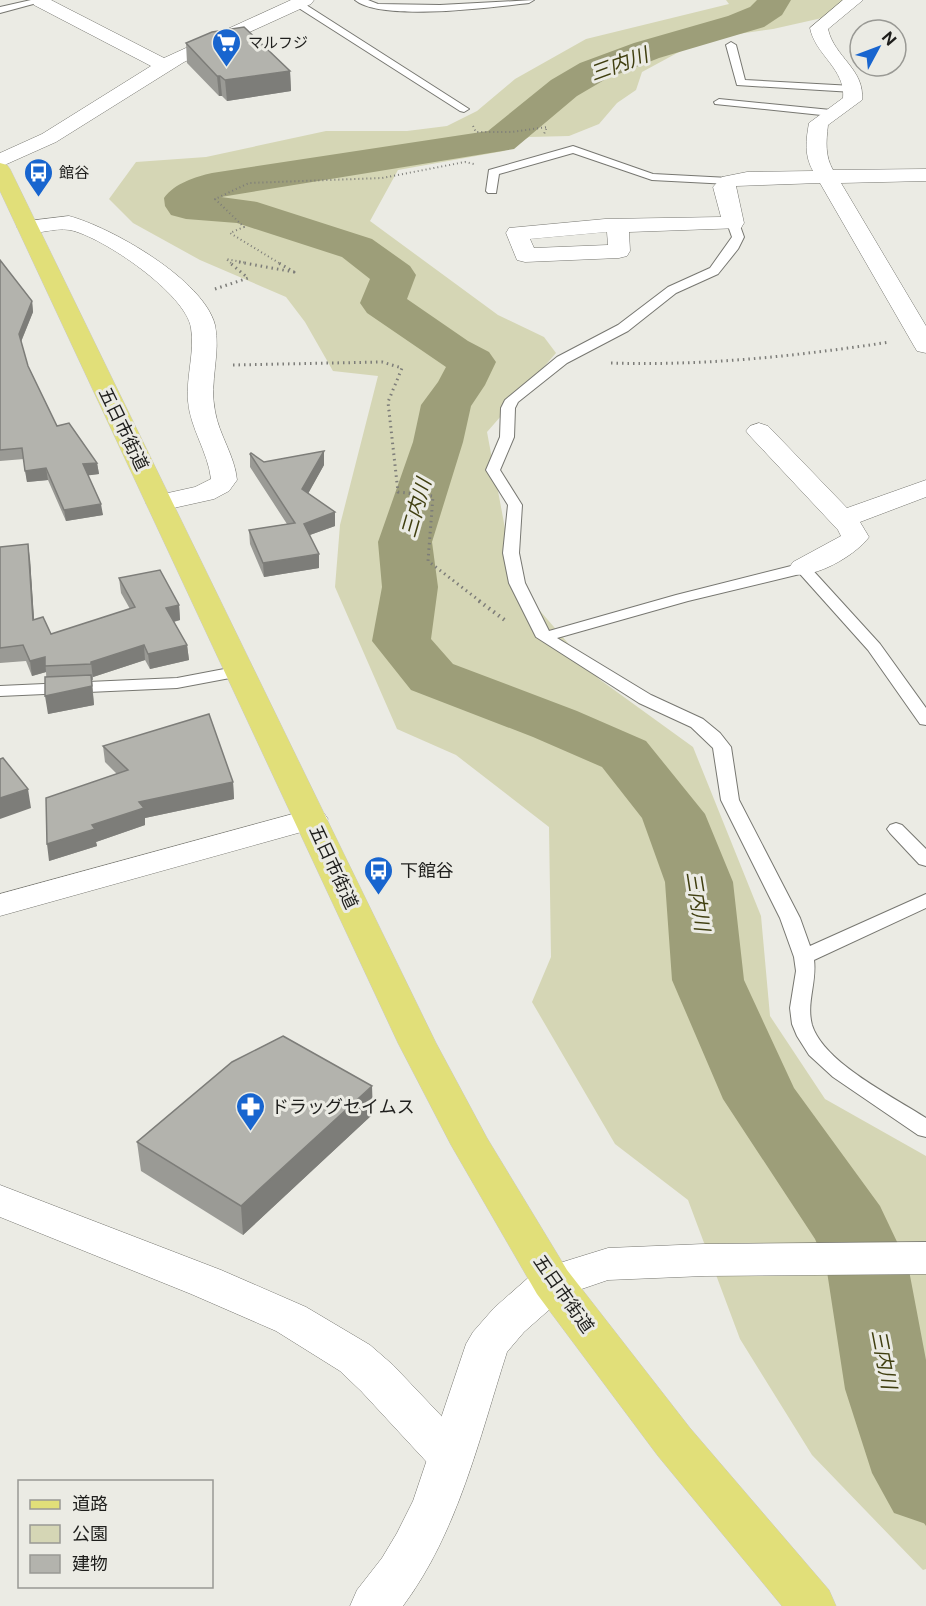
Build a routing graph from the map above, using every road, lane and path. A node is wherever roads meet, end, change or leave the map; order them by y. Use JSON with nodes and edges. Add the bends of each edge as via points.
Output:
{"nodes":[{"id":1,"x":42,"y":0,"type":"edge"},
{"id":2,"x":360,"y":0,"type":"edge"},
{"id":3,"x":529,"y":0,"type":"edge"},
{"id":4,"x":854,"y":0,"type":"edge"},
{"id":5,"x":301,"y":2,"type":"edge"},
{"id":6,"x":0,"y":10,"type":"edge"},
{"id":7,"x":731,"y":45,"type":"dead end"},
{"id":8,"x":163,"y":66,"type":"junction"},
{"id":9,"x":853,"y":89,"type":"junction"},
{"id":10,"x":719,"y":102,"type":"dead end"},
{"id":11,"x":464,"y":109,"type":"dead end"},
{"id":12,"x":831,"y":113,"type":"junction"},
{"id":13,"x":526,"y":132,"type":"dead end"},
{"id":14,"x":496,"y":133,"type":"dead end"},
{"id":15,"x":504,"y":170,"type":"junction"},
{"id":16,"x":1,"y":172,"type":"edge"},
{"id":17,"x":926,"y":175,"type":"edge"},
{"id":18,"x":826,"y":177,"type":"junction"},
{"id":19,"x":729,"y":182,"type":"junction"},
{"id":20,"x":492,"y":191,"type":"dead end"},
{"id":21,"x":733,"y":223,"type":"junction"},
{"id":22,"x":618,"y":226,"type":"dead end"},
{"id":23,"x":28,"y":227,"type":"junction"},
{"id":24,"x":186,"y":296,"type":"junction"},
{"id":25,"x":924,"y":340,"type":"edge"},
{"id":26,"x":562,"y":360,"type":"junction"},
{"id":27,"x":202,"y":366,"type":"junction"},
{"id":28,"x":759,"y":431,"type":"dead end"},
{"id":29,"x":926,"y":488,"type":"edge"},
{"id":30,"x":160,"y":503,"type":"junction"},
{"id":31,"x":843,"y":519,"type":"junction"},
{"id":32,"x":803,"y":568,"type":"junction"},
{"id":33,"x":515,"y":628,"type":"dead end"},
{"id":34,"x":544,"y":637,"type":"junction"},
{"id":35,"x":240,"y":671,"type":"junction"},
{"id":36,"x":0,"y":691,"type":"edge"},
{"id":37,"x":926,"y":720,"type":"edge"},
{"id":38,"x":311,"y":819,"type":"junction"},
{"id":39,"x":896,"y":829,"type":"dead end"},
{"id":40,"x":926,"y":860,"type":"edge"},
{"id":41,"x":926,"y":900,"type":"edge"},
{"id":42,"x":0,"y":905,"type":"edge"},
{"id":43,"x":804,"y":957,"type":"junction"},
{"id":44,"x":926,"y":1129,"type":"edge"},
{"id":45,"x":0,"y":1200,"type":"edge"},
{"id":46,"x":926,"y":1258,"type":"edge"},
{"id":47,"x":552,"y":1282,"type":"junction"},
{"id":48,"x":451,"y":1457,"type":"junction"},
{"id":49,"x":374,"y":1606,"type":"edge"},
{"id":50,"x":812,"y":1606,"type":"edge"}],
"edges":[{"from":1,"to":6,"type":"lane"},
{"from":1,"to":8,"type":"street"},
{"from":2,"to":3,"type":"lane","via":[[376,7],[429,8]]},
{"from":4,"to":9,"type":"street","via":[[819,28]]},
{"from":5,"to":8,"type":"street"},
{"from":5,"to":11,"type":"lane"},
{"from":7,"to":9,"type":"lane","via":[[741,83]]},
{"from":8,"to":16,"type":"street"},
{"from":9,"to":12,"type":"street","via":[[852,99]]},
{"from":10,"to":12,"type":"lane"},
{"from":12,"to":18,"type":"street","via":[[819,123],[816,139],[817,160]]},
{"from":13,"to":14,"type":"path"},
{"from":15,"to":19,"type":"lane","via":[[573,149],[652,177]]},
{"from":15,"to":20,"type":"lane","via":[[493,172]]},
{"from":15,"to":24,"type":"path","via":[[465,162],[382,178],[249,183],[215,199],[244,227],[230,233],[294,272],[226,259],[248,278]]},
{"from":16,"to":23,"type":"main road","name":"五日市街道"},
{"from":17,"to":18,"type":"street"},
{"from":18,"to":19,"type":"street","via":[[747,178]]},
{"from":18,"to":25,"type":"street"},
{"from":19,"to":21,"type":"street","via":[[724,187]]},
{"from":21,"to":22,"type":"street"},
{"from":21,"to":26,"type":"lane","via":[[738,237],[714,271],[672,290],[622,328]]},
{"from":23,"to":24,"type":"street","via":[[67,223],[87,229],[143,261]]},
{"from":23,"to":30,"type":"main road","name":"五日市街道"},
{"from":24,"to":27,"type":"street","via":[[201,316],[204,329]]},
{"from":25,"to":26,"type":"path","via":[[664,366]]},
{"from":26,"to":34,"type":"lane","via":[[512,400],[507,437],[493,470],[515,505],[511,553],[517,583]]},
{"from":27,"to":30,"type":"street","via":[[201,412],[224,480],[210,491]]},
{"from":27,"to":33,"type":"path","via":[[382,362],[402,368],[388,402],[398,492],[433,496],[428,561]]},
{"from":28,"to":31,"type":"street"},
{"from":29,"to":31,"type":"street"},
{"from":30,"to":35,"type":"main road","name":"五日市街道"},
{"from":31,"to":32,"type":"street","via":[[855,537]]},
{"from":32,"to":34,"type":"lane"},
{"from":32,"to":37,"type":"lane","via":[[874,647]]},
{"from":34,"to":43,"type":"lane","via":[[645,699],[697,723],[714,737],[722,747],[735,813],[790,918]]},
{"from":35,"to":36,"type":"lane","via":[[177,683]]},
{"from":35,"to":38,"type":"main road","name":"五日市街道"},
{"from":38,"to":42,"type":"street"},
{"from":38,"to":47,"type":"main road","name":"五日市街道","via":[[444,1096]]},
{"from":39,"to":40,"type":"lane"},
{"from":41,"to":43,"type":"lane"},
{"from":43,"to":44,"type":"lane","via":[[801,1016],[816,1050],[840,1072]]},
{"from":45,"to":48,"type":"street","via":[[291,1319],[355,1358]]},
{"from":46,"to":47,"type":"street","via":[[608,1264]]},
{"from":47,"to":48,"type":"street","via":[[488,1344]]},
{"from":47,"to":50,"type":"main road","name":"五日市街道","via":[[674,1443]]},
{"from":48,"to":49,"type":"street","via":[[422,1533],[399,1574]]}]}
